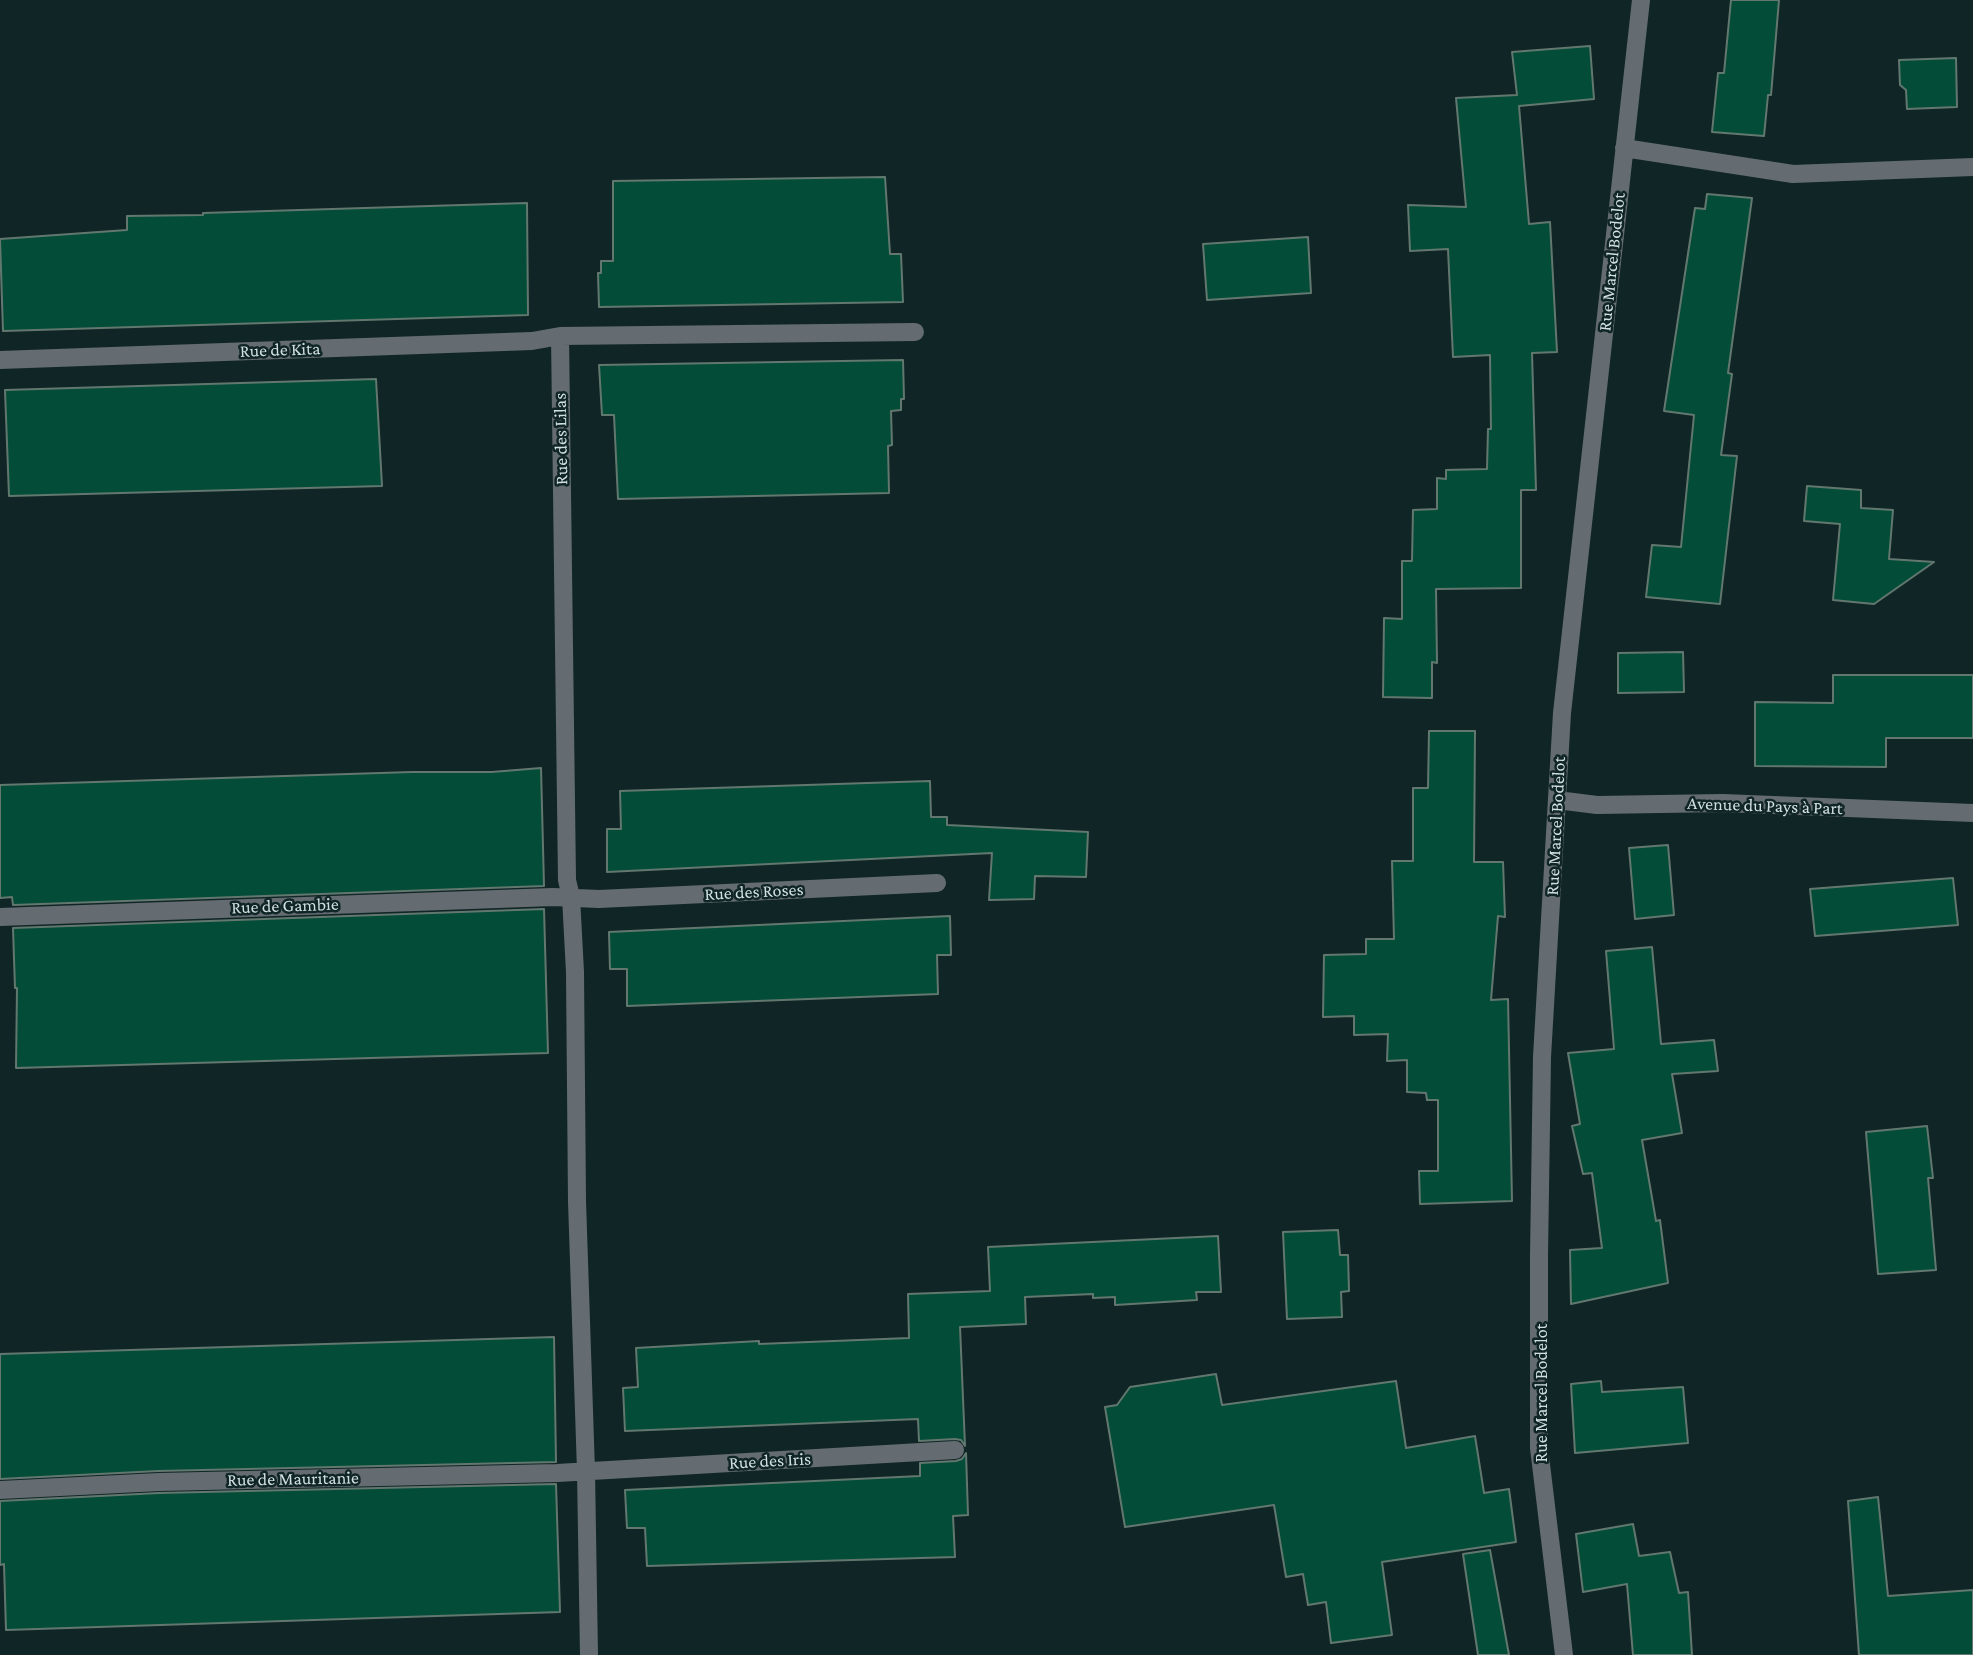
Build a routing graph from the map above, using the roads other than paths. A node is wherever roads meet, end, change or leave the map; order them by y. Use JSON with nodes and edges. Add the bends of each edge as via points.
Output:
{"nodes":[{"id":1,"x":1641,"y":0,"type":"edge"},
{"id":2,"x":1624,"y":148,"type":"junction"},
{"id":3,"x":1973,"y":167,"type":"edge"},
{"id":4,"x":915,"y":332,"type":"dead end"},
{"id":5,"x":560,"y":336,"type":"junction"},
{"id":6,"x":0,"y":360,"type":"edge"},
{"id":7,"x":1557,"y":800,"type":"junction"},
{"id":8,"x":1973,"y":813,"type":"edge"},
{"id":9,"x":937,"y":883,"type":"dead end"},
{"id":10,"x":571,"y":897,"type":"junction"},
{"id":11,"x":0,"y":916,"type":"edge"},
{"id":12,"x":955,"y":1450,"type":"dead end"},
{"id":13,"x":586,"y":1471,"type":"junction"},
{"id":14,"x":0,"y":1490,"type":"edge"},
{"id":15,"x":589,"y":1655,"type":"edge"},
{"id":16,"x":1564,"y":1655,"type":"edge"}],
"edges":[{"from":1,"to":2,"type":"street","name":"Rue Marcel Bodelot"},
{"from":2,"to":3,"type":"street","via":[[1793,174]]},
{"from":2,"to":7,"type":"street","name":"Rue Marcel Bodelot","via":[[1571,625]]},
{"from":4,"to":5,"type":"street"},
{"from":5,"to":6,"type":"street","name":"Rue de Kita","via":[[532,341]]},
{"from":5,"to":10,"type":"street","name":"Rue des Lilas"},
{"from":7,"to":8,"type":"street","name":"Avenue du Pays à Part"},
{"from":7,"to":16,"type":"street","name":"Rue Marcel Bodelot","via":[[1542,1057],[1539,1447]]},
{"from":9,"to":10,"type":"street","name":"Rue des Roses"},
{"from":10,"to":11,"type":"street","name":"Rue de Gambie"},
{"from":10,"to":13,"type":"street","name":"Rue des Lilas"},
{"from":12,"to":13,"type":"street","name":"Rue des Iris"},
{"from":13,"to":14,"type":"street","name":"Rue de Mauritanie"},
{"from":13,"to":15,"type":"street","name":"Rue des Lilas"}]}
